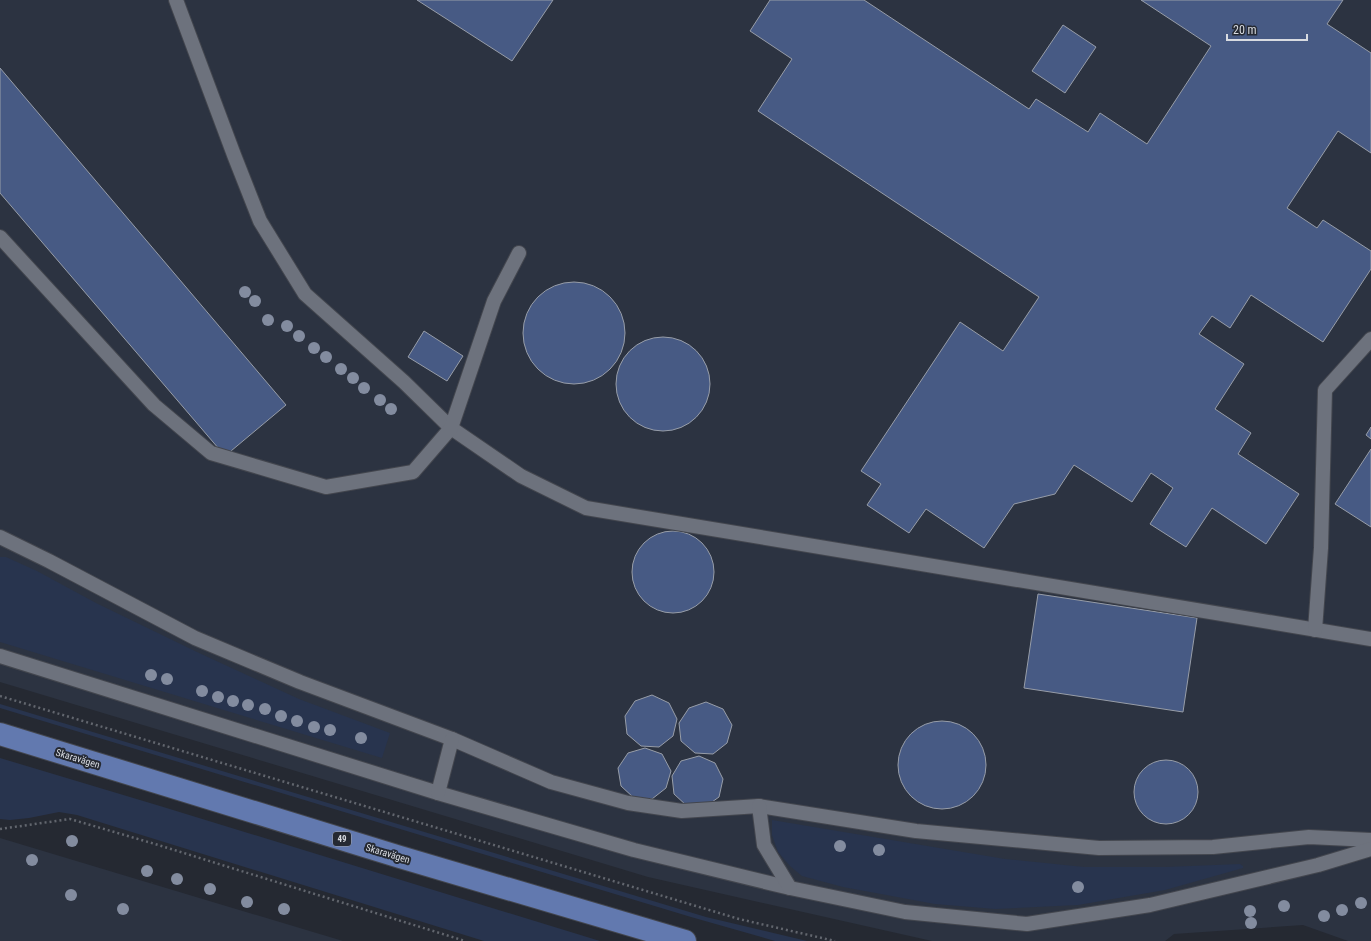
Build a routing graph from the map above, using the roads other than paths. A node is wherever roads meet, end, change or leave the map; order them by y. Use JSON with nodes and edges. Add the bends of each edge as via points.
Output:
{"nodes":[{"id":1,"x":176,"y":0,"type":"edge"},
{"id":2,"x":0,"y":237,"type":"edge"},
{"id":3,"x":519,"y":254,"type":"dead end"},
{"id":4,"x":1371,"y":339,"type":"edge"},
{"id":5,"x":451,"y":428,"type":"junction"},
{"id":6,"x":0,"y":537,"type":"edge"},
{"id":7,"x":1315,"y":630,"type":"junction"},
{"id":8,"x":1371,"y":639,"type":"edge"},
{"id":9,"x":0,"y":656,"type":"edge"},
{"id":10,"x":0,"y":734,"type":"edge"},
{"id":11,"x":452,"y":739,"type":"junction"},
{"id":12,"x":438,"y":793,"type":"junction"},
{"id":13,"x":759,"y":806,"type":"junction"},
{"id":14,"x":1371,"y":840,"type":"edge"},
{"id":15,"x":1371,"y":849,"type":"edge"},
{"id":16,"x":790,"y":888,"type":"junction"},
{"id":17,"x":685,"y":941,"type":"edge"}],
"edges":[{"from":1,"to":5,"type":"lane","via":[[260,221],[305,294],[404,382]]},
{"from":2,"to":5,"type":"lane","via":[[154,405],[211,453],[326,487],[413,472]]},
{"from":3,"to":5,"type":"lane","via":[[494,301]]},
{"from":4,"to":7,"type":"lane","via":[[1325,390],[1321,548]]},
{"from":5,"to":7,"type":"lane","via":[[521,476],[586,508]]},
{"from":6,"to":11,"type":"lane","via":[[195,638],[300,682]]},
{"from":7,"to":8,"type":"lane"},
{"from":9,"to":12,"type":"lane"},
{"from":10,"to":17,"type":"main road","name":"Skaravägen","number":"49"},
{"from":11,"to":12,"type":"lane"},
{"from":11,"to":13,"type":"lane","via":[[551,782],[628,802],[682,811]]},
{"from":12,"to":16,"type":"lane","via":[[634,850]]},
{"from":13,"to":14,"type":"lane","via":[[916,831],[1099,848],[1213,848],[1309,837]]},
{"from":13,"to":16,"type":"lane","via":[[764,845]]},
{"from":15,"to":16,"type":"lane","via":[[1318,865],[1150,905],[1028,924],[905,912]]}]}
